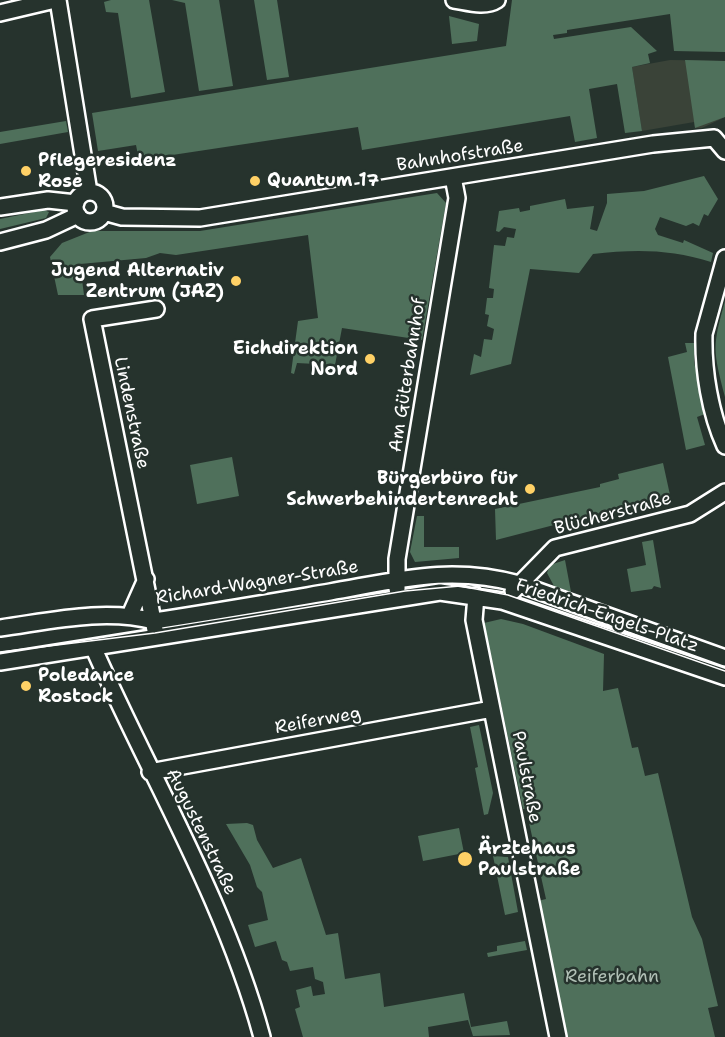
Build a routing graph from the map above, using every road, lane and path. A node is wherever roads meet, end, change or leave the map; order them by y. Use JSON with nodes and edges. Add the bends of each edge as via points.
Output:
{"nodes":[{"id":1,"x":56,"y":0,"type":"edge"},
{"id":2,"x":454,"y":0,"type":"edge"},
{"id":3,"x":496,"y":0,"type":"edge"},
{"id":4,"x":0,"y":14,"type":"edge"},
{"id":5,"x":719,"y":133,"type":"edge"},
{"id":6,"x":725,"y":151,"type":"edge"},
{"id":7,"x":453,"y":177,"type":"junction"},
{"id":8,"x":89,"y":192,"type":"junction"},
{"id":9,"x":0,"y":207,"type":"edge"},
{"id":10,"x":77,"y":209,"type":"junction"},
{"id":11,"x":104,"y":212,"type":"junction"},
{"id":12,"x":0,"y":242,"type":"edge"},
{"id":13,"x":725,"y":258,"type":"edge"},
{"id":14,"x":156,"y":309,"type":"dead end"},
{"id":15,"x":725,"y":446,"type":"edge"},
{"id":16,"x":725,"y":492,"type":"edge"},
{"id":17,"x":146,"y":579,"type":"junction"},
{"id":18,"x":398,"y":580,"type":"junction"},
{"id":19,"x":519,"y":585,"type":"junction"},
{"id":20,"x":476,"y":596,"type":"junction"},
{"id":21,"x":387,"y":600,"type":"junction"},
{"id":22,"x":502,"y":601,"type":"junction"},
{"id":23,"x":130,"y":615,"type":"junction"},
{"id":24,"x":154,"y":621,"type":"junction"},
{"id":25,"x":0,"y":628,"type":"edge"},
{"id":26,"x":155,"y":639,"type":"junction"},
{"id":27,"x":94,"y":649,"type":"junction"},
{"id":28,"x":725,"y":658,"type":"edge"},
{"id":29,"x":0,"y":662,"type":"edge"},
{"id":30,"x":725,"y":677,"type":"edge"},
{"id":31,"x":492,"y":709,"type":"junction"},
{"id":32,"x":150,"y":772,"type":"junction"},
{"id":33,"x":262,"y":1037,"type":"edge"},
{"id":34,"x":558,"y":1037,"type":"edge"}],
"edges":[{"from":1,"to":4,"type":"street"},
{"from":1,"to":8,"type":"street"},
{"from":2,"to":3,"type":"street","via":[[480,4]]},
{"from":5,"to":6,"type":"street"},
{"from":5,"to":7,"type":"street","name":"Bahnhofstraße"},
{"from":7,"to":11,"type":"street","name":"Bahnhofstraße","via":[[200,218],[122,217]]},
{"from":7,"to":18,"type":"street","name":"Am Güterbahnhof","via":[[457,198],[398,559]]},
{"from":8,"to":10,"type":"street","via":[[82,194]]},
{"from":8,"to":11,"type":"street","via":[[101,196]]},
{"from":9,"to":10,"type":"street","via":[[48,200]]},
{"from":10,"to":11,"type":"street","via":[[84,220],[94,221]]},
{"from":10,"to":12,"type":"street","via":[[46,230]]},
{"from":13,"to":15,"type":"street","via":[[704,334],[706,375]]},
{"from":14,"to":17,"type":"street","name":"Lindenstraße","via":[[92,319]]},
{"from":16,"to":19,"type":"street","name":"Blücherstraße","via":[[690,514],[566,543],[546,555]]},
{"from":17,"to":23,"type":"street"},
{"from":17,"to":24,"type":"street","name":"Lindenstraße"},
{"from":18,"to":19,"type":"street","name":"Richard-Wagner-Straße","via":[[465,574]]},
{"from":18,"to":21,"type":"street","via":[[396,593]]},
{"from":18,"to":24,"type":"street","name":"Richard-Wagner-Straße"},
{"from":19,"to":22,"type":"street","name":"Blücherstraße"},
{"from":19,"to":28,"type":"street","name":"Friedrich-Engels-Platz"},
{"from":20,"to":21,"type":"street","name":"Richard-Wagner-Straße","via":[[440,592]]},
{"from":20,"to":22,"type":"street","name":"Friedrich-Engels-Platz"},
{"from":20,"to":31,"type":"street","name":"Paulstraße","via":[[474,620]]},
{"from":21,"to":26,"type":"street","name":"Richard-Wagner-Straße"},
{"from":22,"to":30,"type":"street","name":"Friedrich-Engels-Platz"},
{"from":23,"to":24,"type":"street","name":"Richard-Wagner-Straße"},
{"from":23,"to":25,"type":"street","name":"Richard-Wagner-Straße"},
{"from":24,"to":26,"type":"street","name":"Lindenstraße"},
{"from":26,"to":27,"type":"street","name":"Richard-Wagner-Straße"},
{"from":27,"to":29,"type":"street","name":"Richard-Wagner-Straße"},
{"from":27,"to":32,"type":"street","name":"Augustenstraße"},
{"from":31,"to":32,"type":"street","name":"Reiferweg"},
{"from":31,"to":34,"type":"street","name":"Paulstraße"},
{"from":32,"to":33,"type":"street","name":"Augustenstraße","via":[[238,956]]}]}
